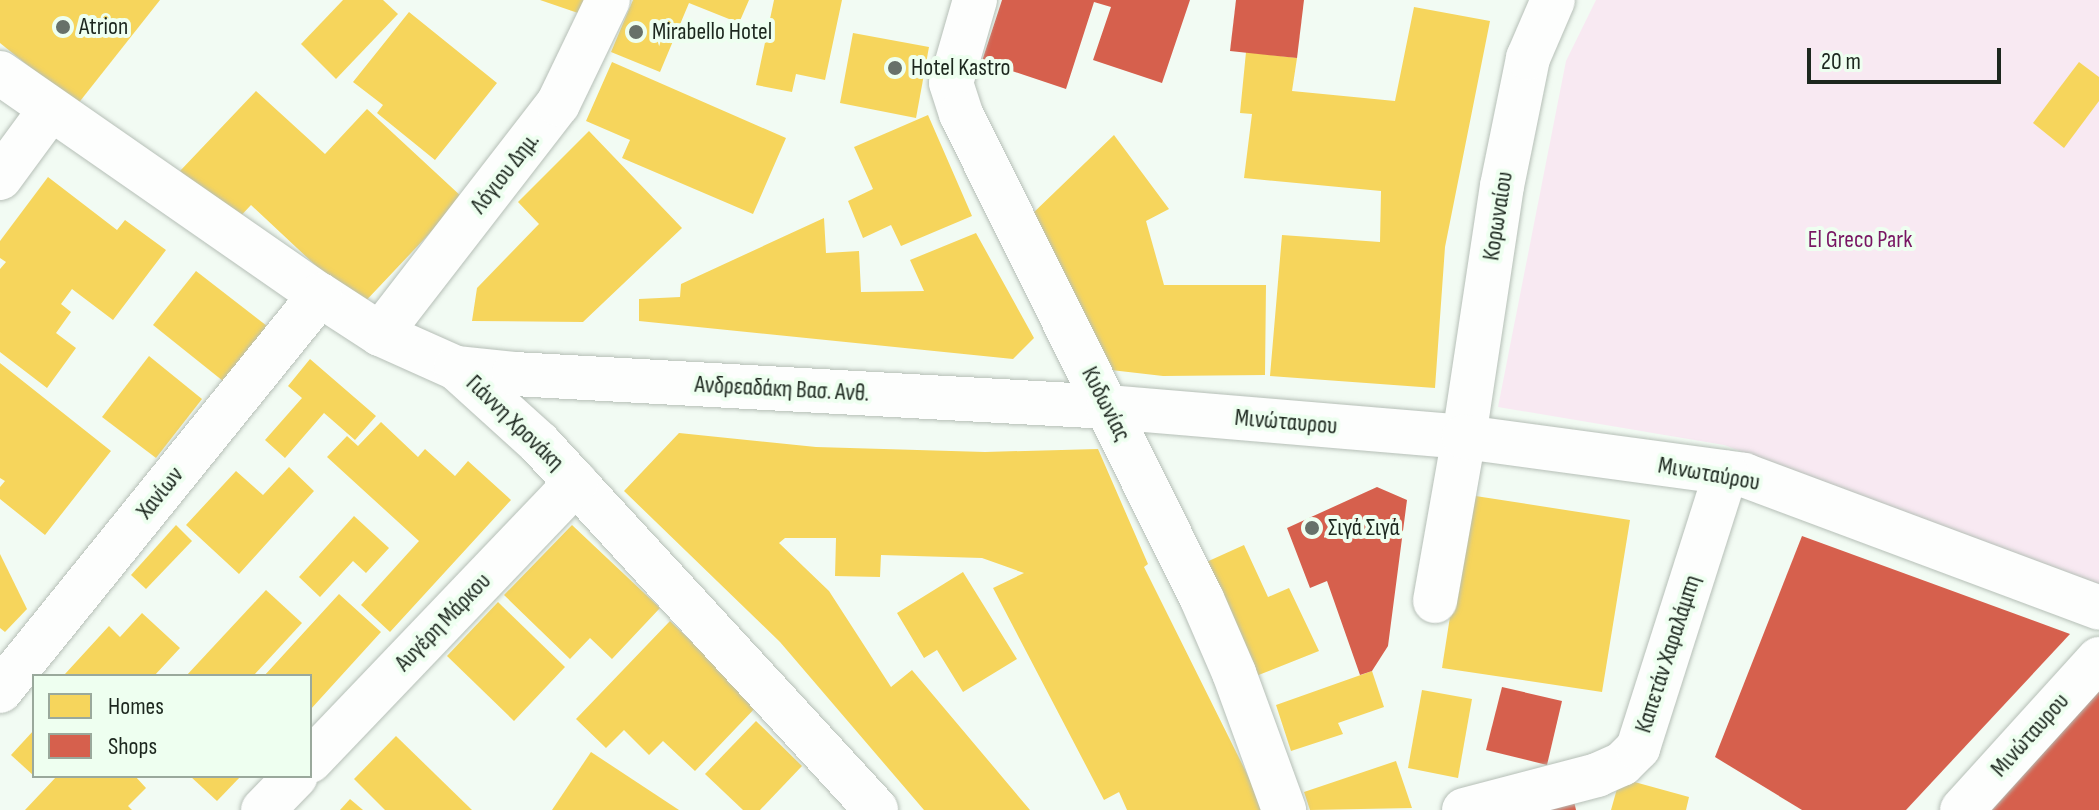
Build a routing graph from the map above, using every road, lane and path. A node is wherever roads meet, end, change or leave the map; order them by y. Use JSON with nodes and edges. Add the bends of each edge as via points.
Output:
{"nodes":[{"id":1,"x":608,"y":0,"type":"edge"},
{"id":2,"x":975,"y":0,"type":"edge"},
{"id":3,"x":1544,"y":2,"type":"edge"},
{"id":4,"x":0,"y":73,"type":"edge"},
{"id":5,"x":50,"y":110,"type":"junction"},
{"id":6,"x":0,"y":178,"type":"edge"},
{"id":7,"x":320,"y":295,"type":"junction"},
{"id":8,"x":380,"y":334,"type":"junction"},
{"id":9,"x":456,"y":368,"type":"junction"},
{"id":10,"x":1108,"y":407,"type":"junction"},
{"id":11,"x":1464,"y":437,"type":"junction"},
{"id":12,"x":1726,"y":473,"type":"junction"},
{"id":13,"x":576,"y":483,"type":"junction"},
{"id":14,"x":1435,"y":601,"type":"dead end"},
{"id":15,"x":2099,"y":608,"type":"edge"},
{"id":16,"x":2099,"y":659,"type":"edge"},
{"id":17,"x":0,"y":691,"type":"edge"},
{"id":18,"x":312,"y":759,"type":"edge"},
{"id":19,"x":294,"y":778,"type":"edge"},
{"id":20,"x":263,"y":810,"type":"edge"},
{"id":21,"x":876,"y":810,"type":"edge"},
{"id":22,"x":1284,"y":810,"type":"edge"},
{"id":23,"x":1464,"y":810,"type":"edge"},
{"id":24,"x":1962,"y":810,"type":"edge"}],
"edges":[{"from":1,"to":8,"type":"street","name":"Λόγιου Δημ.","via":[[558,104]]},
{"from":2,"to":10,"type":"street","name":"Κυδωνίας","via":[[951,83]]},
{"from":3,"to":11,"type":"street","name":"Κορωναίου","via":[[1502,186]]},
{"from":4,"to":5,"type":"street","name":"Γιάννη Χρονάκη"},
{"from":5,"to":6,"type":"street"},
{"from":5,"to":7,"type":"street","name":"Γιάννη Χρονάκη"},
{"from":7,"to":8,"type":"street","name":"Γιάννη Χρονάκη"},
{"from":7,"to":17,"type":"street","name":"Χανίων"},
{"from":8,"to":9,"type":"street","name":"Γιάννη Χρονάκη"},
{"from":9,"to":10,"type":"street","name":"Ανδρεαδάκη Βασ. Ανθ."},
{"from":9,"to":13,"type":"street","name":"Γιάννη Χρονάκη"},
{"from":10,"to":11,"type":"street","name":"Μινώταυρου"},
{"from":10,"to":22,"type":"street","name":"Κυδωνίας","via":[[1234,673]]},
{"from":11,"to":12,"type":"street","name":"Μινωταύρου"},
{"from":11,"to":14,"type":"street"},
{"from":12,"to":15,"type":"street","name":"Μινωταύρου","via":[[1744,475]]},
{"from":12,"to":23,"type":"street","name":"Καπετάν Χαραλάμπη","via":[[1638,748],[1622,764],[1597,775]]},
{"from":13,"to":18,"type":"street","name":"Αυγέρη Μάρκου"},
{"from":13,"to":21,"type":"street","name":"Γιάννη Χρονάκη"},
{"from":16,"to":24,"type":"street","name":"Μινώταυρου"},
{"from":19,"to":20,"type":"street"}]}
